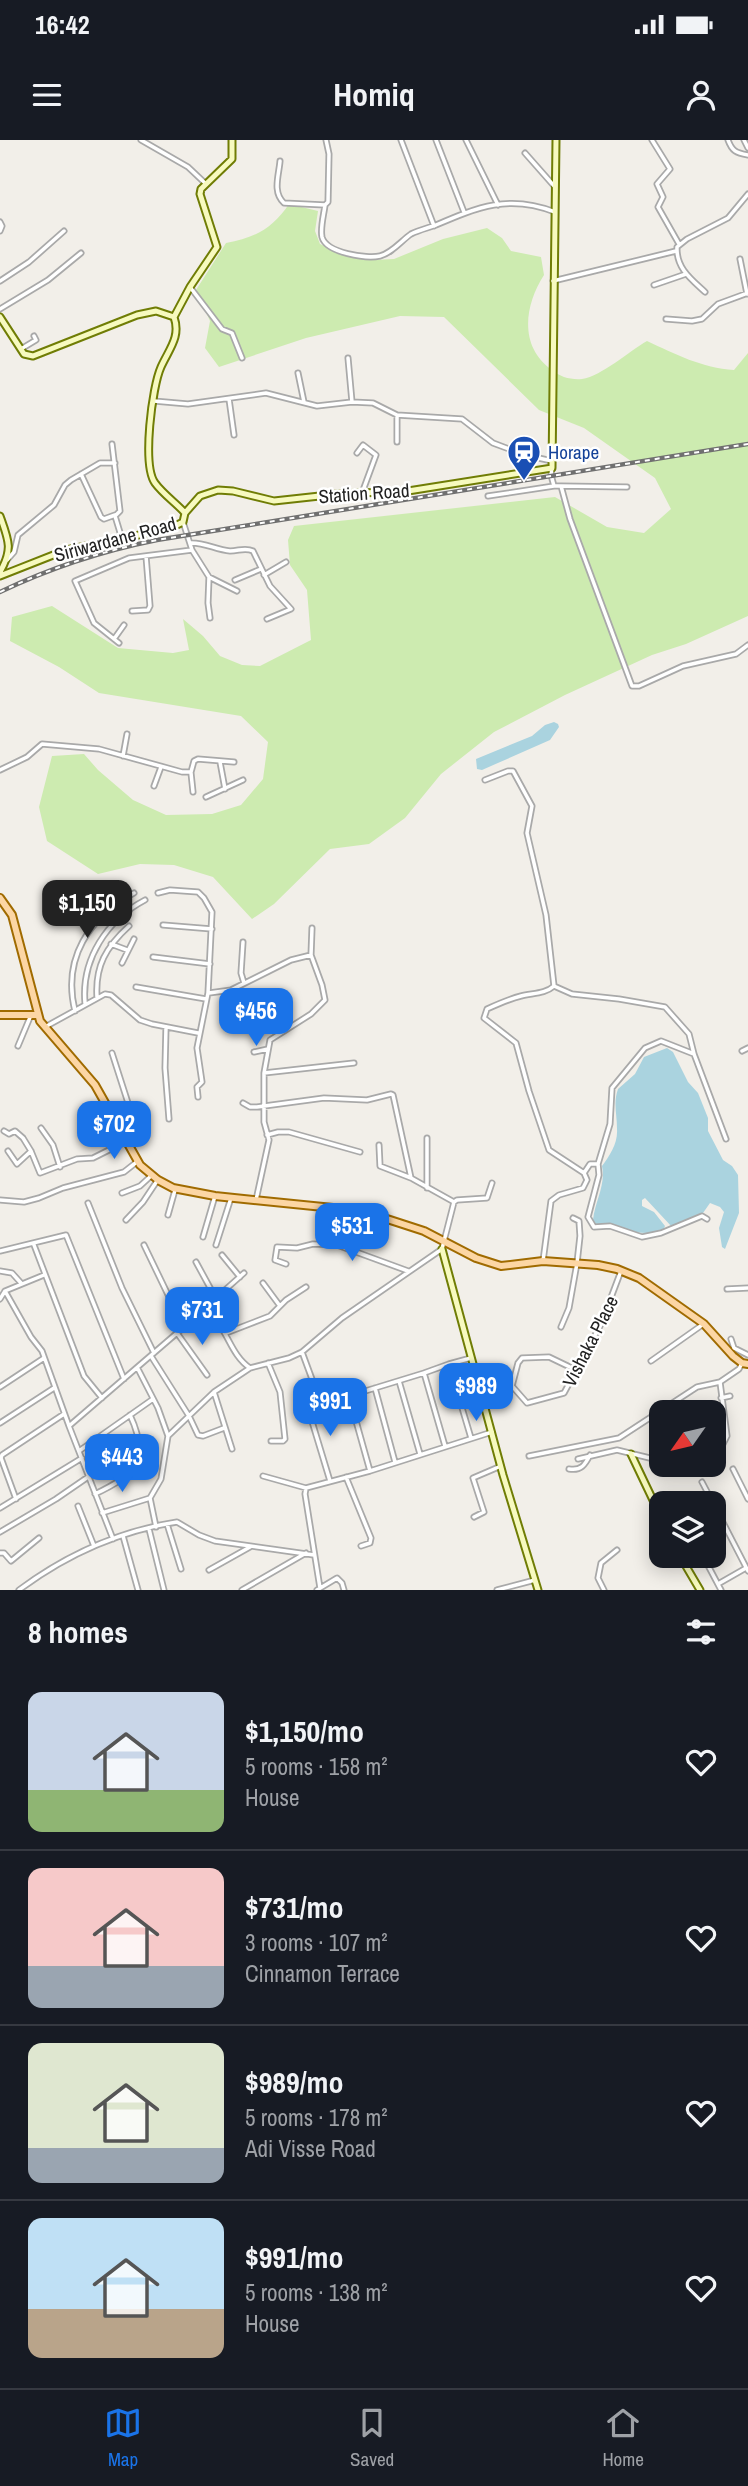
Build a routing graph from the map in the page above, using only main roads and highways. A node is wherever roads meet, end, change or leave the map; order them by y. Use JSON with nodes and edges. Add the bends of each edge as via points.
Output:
{"nodes":[{"id":1,"x":0,"y":898,"type":"edge"},
{"id":2,"x":0,"y":1015,"type":"edge"},
{"id":3,"x":34,"y":1015,"type":"junction"},
{"id":4,"x":745,"y":1364,"type":"edge"}],
"edges":[{"from":1,"to":3,"type":"main road","via":[[8,906],[23,955]]},
{"from":2,"to":3,"type":"main road"},
{"from":3,"to":4,"type":"main road","via":[[95,1085],[138,1161],[155,1178],[176,1188],[215,1196],[365,1213],[403,1223],[501,1266],[543,1261],[621,1270],[704,1324]]}]}
